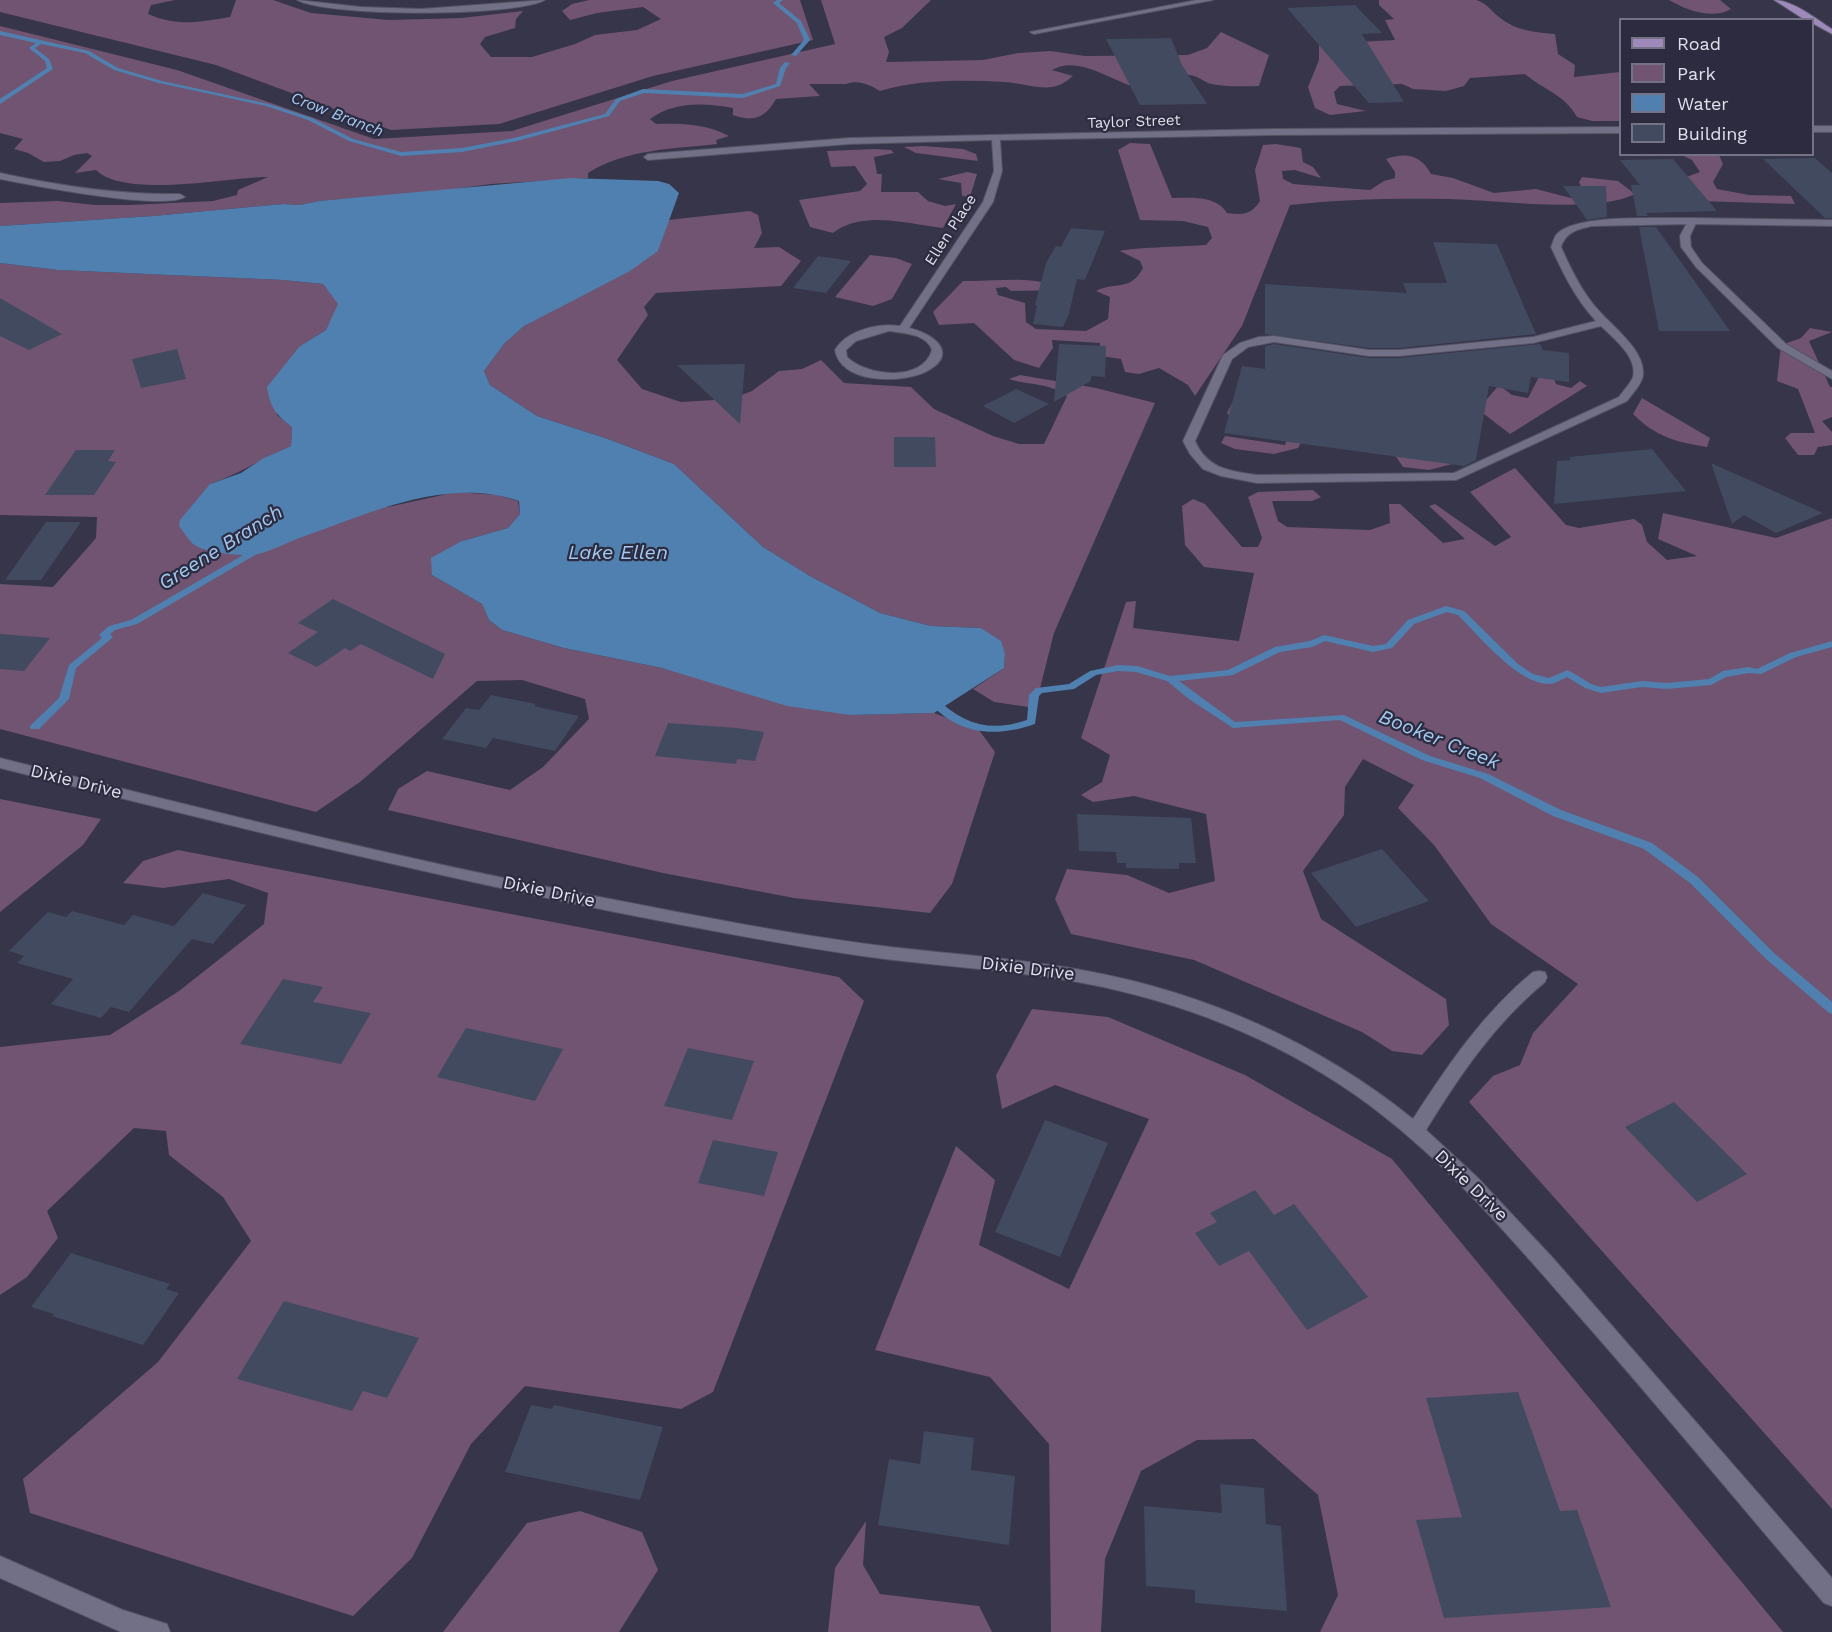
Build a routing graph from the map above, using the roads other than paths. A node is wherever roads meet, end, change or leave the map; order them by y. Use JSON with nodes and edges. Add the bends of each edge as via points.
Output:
{"nodes":[{"id":1,"x":301,"y":0,"type":"edge"},
{"id":2,"x":542,"y":0,"type":"edge"},
{"id":3,"x":1209,"y":0,"type":"edge"},
{"id":4,"x":1778,"y":0,"type":"edge"},
{"id":5,"x":1809,"y":18,"type":"edge"},
{"id":6,"x":1814,"y":21,"type":"edge"},
{"id":7,"x":1034,"y":32,"type":"dead end"},
{"id":8,"x":1832,"y":32,"type":"edge"},
{"id":9,"x":1814,"y":129,"type":"edge"},
{"id":10,"x":1832,"y":129,"type":"edge"},
{"id":11,"x":1619,"y":130,"type":"edge"},
{"id":12,"x":996,"y":139,"type":"junction"},
{"id":13,"x":648,"y":157,"type":"dead end"},
{"id":14,"x":0,"y":176,"type":"edge"},
{"id":15,"x":180,"y":197,"type":"dead end"},
{"id":16,"x":1692,"y":221,"type":"junction"},
{"id":17,"x":1832,"y":223,"type":"edge"},
{"id":18,"x":1604,"y":322,"type":"junction"},
{"id":19,"x":903,"y":329,"type":"junction"},
{"id":20,"x":1832,"y":376,"type":"edge"},
{"id":21,"x":0,"y":763,"type":"edge"},
{"id":22,"x":1539,"y":977,"type":"dead end"},
{"id":23,"x":1415,"y":1132,"type":"junction"},
{"id":24,"x":0,"y":1567,"type":"edge"},
{"id":25,"x":1832,"y":1595,"type":"edge"},
{"id":26,"x":159,"y":1632,"type":"edge"}],
"edges":[{"from":1,"to":2,"type":"street","via":[[394,12],[488,8]]},
{"from":3,"to":7,"type":"street"},
{"from":4,"to":5,"type":"main road"},
{"from":6,"to":8,"type":"main road"},
{"from":9,"to":10,"type":"street"},
{"from":11,"to":12,"type":"street","name":"Taylor Street","via":[[1272,132]]},
{"from":12,"to":13,"type":"street","name":"Taylor Street","via":[[814,142]]},
{"from":12,"to":19,"type":"street","name":"Ellen Place","via":[[996,187]]},
{"from":14,"to":15,"type":"street","via":[[110,197]]},
{"from":16,"to":17,"type":"street"},
{"from":16,"to":18,"type":"street","via":[[1592,223],[1560,236],[1556,247],[1562,261],[1589,307]]},
{"from":16,"to":20,"type":"street","via":[[1685,236],[1686,247],[1699,265],[1782,346]]},
{"from":18,"to":18,"type":"street","via":[[1533,340],[1399,353],[1259,340],[1227,357],[1189,441],[1194,455],[1209,468],[1257,479],[1456,476],[1623,399],[1638,377],[1636,360]]},
{"from":19,"to":19,"type":"street","via":[[874,329],[850,338],[841,352],[843,359],[861,371],[882,375],[904,374],[929,365],[937,351],[934,344],[917,332]]},
{"from":21,"to":23,"type":"street","name":"Dixie Drive","via":[[533,890],[863,949],[1082,976],[1125,985],[1248,1028],[1312,1059],[1359,1088]]},
{"from":22,"to":23,"type":"street","via":[[1515,994],[1461,1059]]},
{"from":23,"to":25,"type":"street","name":"Dixie Drive","via":[[1495,1207],[1626,1353]]},
{"from":24,"to":26,"type":"street","via":[[122,1621]]}]}
